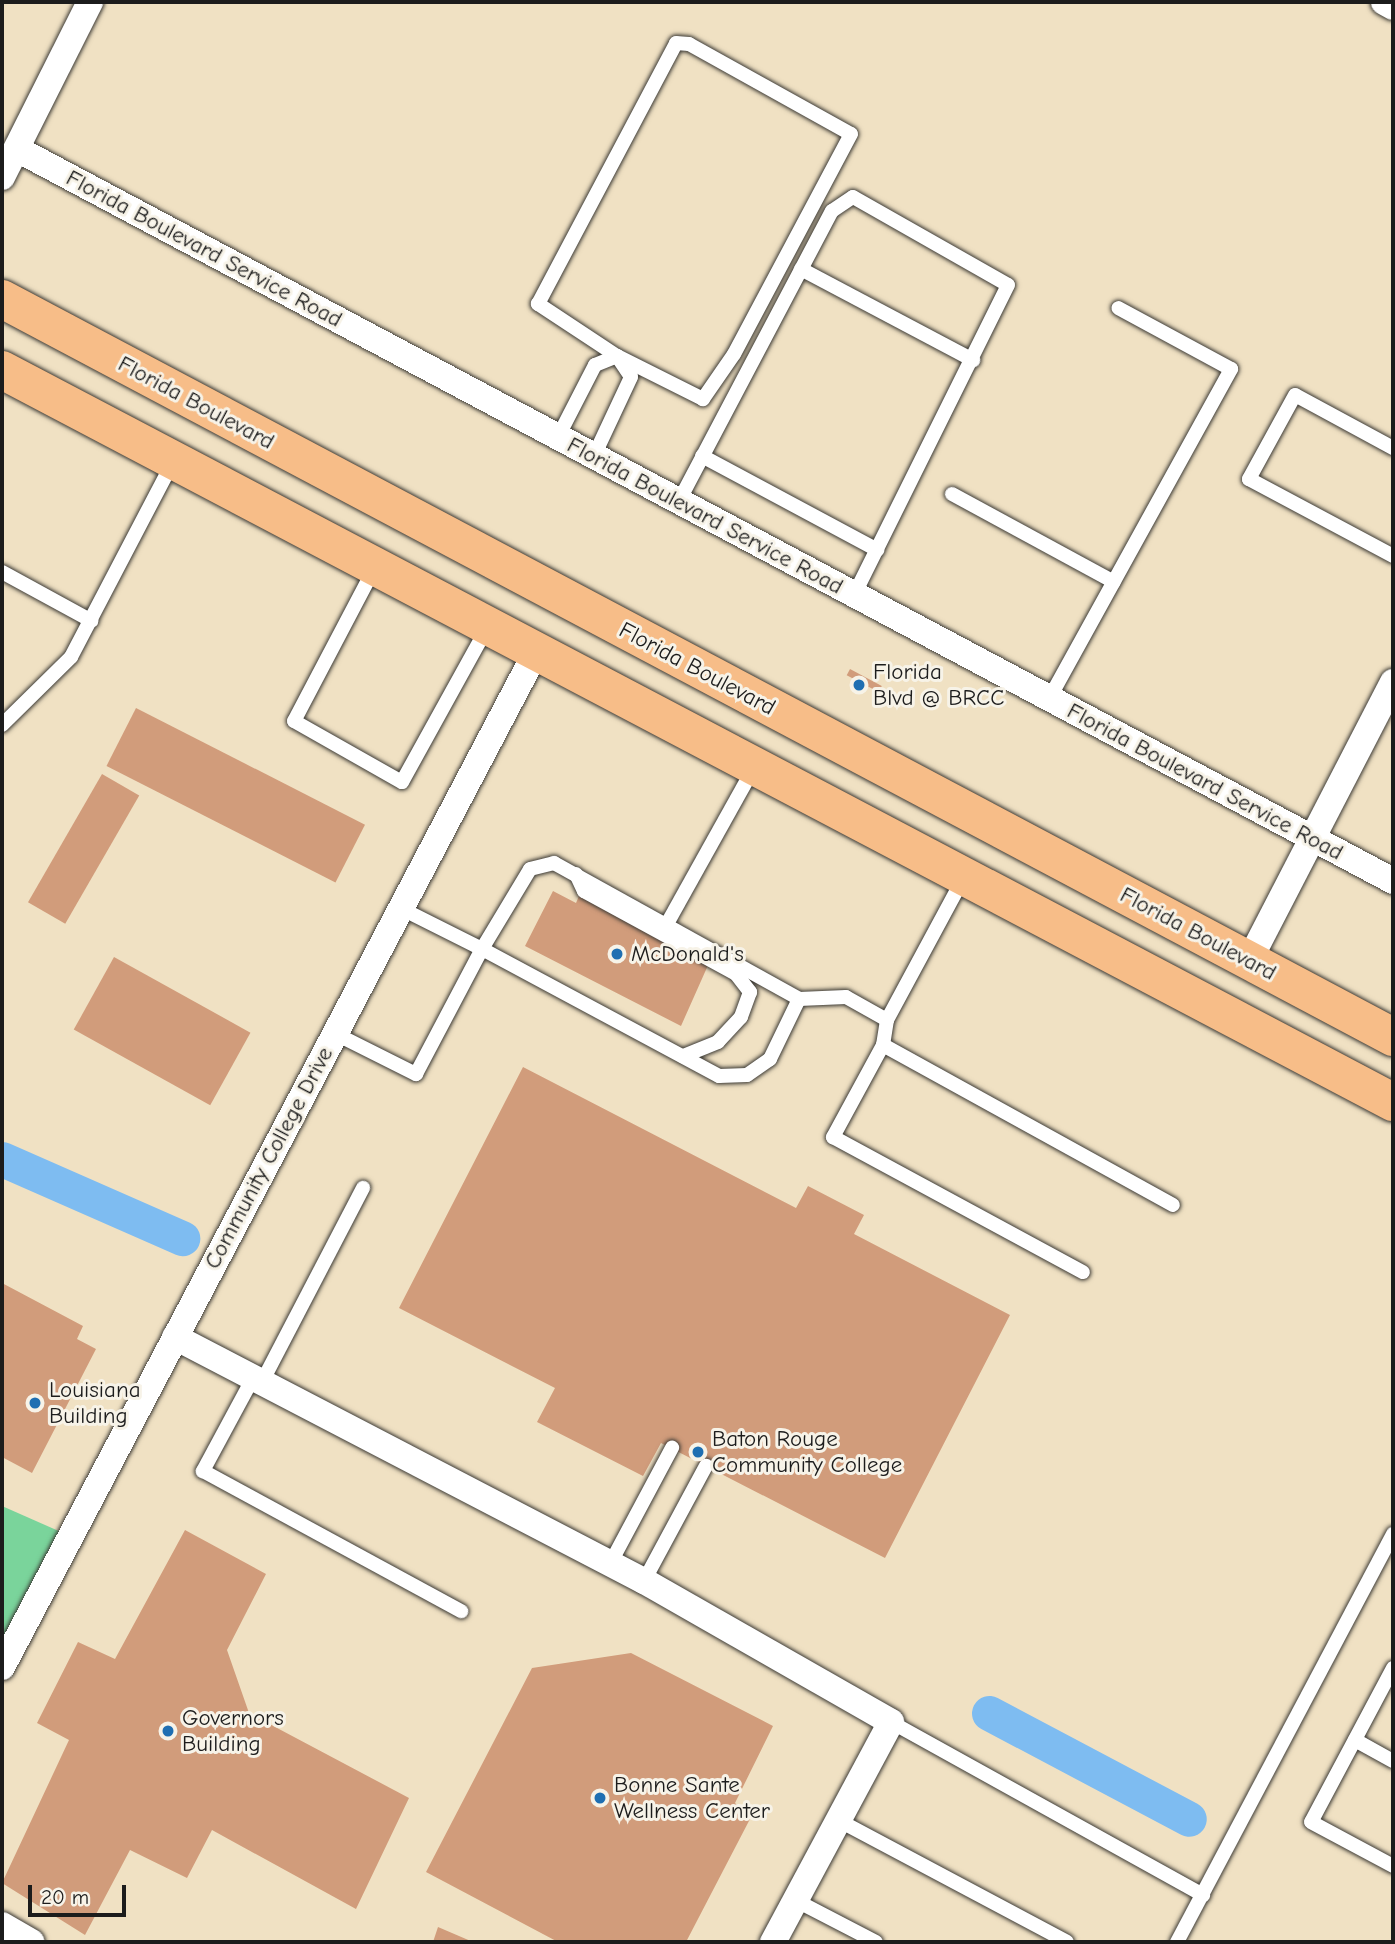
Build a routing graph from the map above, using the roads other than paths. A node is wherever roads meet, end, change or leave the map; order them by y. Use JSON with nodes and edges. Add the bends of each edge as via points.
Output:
{"nodes":[{"id":1,"x":90,"y":2,"type":"edge"},
{"id":2,"x":1384,"y":2,"type":"edge"},
{"id":3,"x":1393,"y":7,"type":"edge"},
{"id":4,"x":9,"y":143,"type":"edge"},
{"id":5,"x":2,"y":177,"type":"edge"},
{"id":6,"x":801,"y":269,"type":"junction"},
{"id":7,"x":2,"y":299,"type":"edge"},
{"id":8,"x":1118,"y":308,"type":"dead end"},
{"id":9,"x":617,"y":356,"type":"junction"},
{"id":10,"x":973,"y":360,"type":"junction"},
{"id":11,"x":2,"y":370,"type":"edge"},
{"id":12,"x":558,"y":438,"type":"junction"},
{"id":13,"x":1393,"y":448,"type":"edge"},
{"id":14,"x":594,"y":456,"type":"junction"},
{"id":15,"x":702,"y":456,"type":"junction"},
{"id":16,"x":175,"y":459,"type":"junction"},
{"id":17,"x":952,"y":494,"type":"dead end"},
{"id":18,"x":679,"y":501,"type":"junction"},
{"id":19,"x":877,"y":550,"type":"junction"},
{"id":20,"x":1393,"y":556,"type":"edge"},
{"id":21,"x":375,"y":565,"type":"junction"},
{"id":22,"x":2,"y":572,"type":"edge"},
{"id":23,"x":1114,"y":582,"type":"junction"},
{"id":24,"x":854,"y":595,"type":"junction"},
{"id":25,"x":92,"y":621,"type":"junction"},
{"id":26,"x":489,"y":625,"type":"junction"},
{"id":27,"x":537,"y":650,"type":"junction"},
{"id":28,"x":1393,"y":682,"type":"edge"},
{"id":29,"x":1049,"y":699,"type":"junction"},
{"id":30,"x":782,"y":714,"type":"junction"},
{"id":31,"x":2,"y":725,"type":"edge"},
{"id":32,"x":756,"y":765,"type":"junction"},
{"id":33,"x":1311,"y":838,"type":"junction"},
{"id":34,"x":576,"y":874,"type":"junction"},
{"id":35,"x":965,"y":876,"type":"junction"},
{"id":36,"x":1393,"y":881,"type":"edge"},
{"id":37,"x":400,"y":908,"type":"junction"},
{"id":38,"x":668,"y":922,"type":"junction"},
{"id":39,"x":482,"y":949,"type":"junction"},
{"id":40,"x":1249,"y":961,"type":"junction"},
{"id":41,"x":799,"y":999,"type":"junction"},
{"id":42,"x":887,"y":1020,"type":"junction"},
{"id":43,"x":334,"y":1033,"type":"junction"},
{"id":44,"x":1393,"y":1037,"type":"edge"},
{"id":45,"x":883,"y":1045,"type":"junction"},
{"id":46,"x":682,"y":1056,"type":"junction"},
{"id":47,"x":1393,"y":1102,"type":"edge"},
{"id":48,"x":363,"y":1188,"type":"dead end"},
{"id":49,"x":1172,"y":1205,"type":"dead end"},
{"id":50,"x":1083,"y":1272,"type":"dead end"},
{"id":51,"x":175,"y":1337,"type":"junction"},
{"id":52,"x":257,"y":1380,"type":"junction"},
{"id":53,"x":672,"y":1448,"type":"dead end"},
{"id":54,"x":706,"y":1466,"type":"dead end"},
{"id":55,"x":1393,"y":1534,"type":"edge"},
{"id":56,"x":610,"y":1564,"type":"junction"},
{"id":57,"x":645,"y":1581,"type":"junction"},
{"id":58,"x":461,"y":1611,"type":"dead end"},
{"id":59,"x":2,"y":1667,"type":"edge"},
{"id":60,"x":1393,"y":1668,"type":"edge"},
{"id":61,"x":891,"y":1722,"type":"junction"},
{"id":62,"x":1355,"y":1740,"type":"junction"},
{"id":63,"x":1393,"y":1761,"type":"edge"},
{"id":64,"x":838,"y":1820,"type":"junction"},
{"id":65,"x":1393,"y":1866,"type":"edge"},
{"id":66,"x":1203,"y":1895,"type":"junction"},
{"id":67,"x":795,"y":1900,"type":"junction"},
{"id":68,"x":2,"y":1925,"type":"edge"},
{"id":69,"x":32,"y":1942,"type":"edge"},
{"id":70,"x":772,"y":1942,"type":"edge"},
{"id":71,"x":876,"y":1942,"type":"edge"},
{"id":72,"x":1067,"y":1942,"type":"edge"},
{"id":73,"x":1177,"y":1942,"type":"edge"}],
"edges":[{"from":1,"to":4,"type":"street"},
{"from":2,"to":3,"type":"street"},
{"from":4,"to":5,"type":"street"},
{"from":4,"to":12,"type":"street","name":"Florida Boulevard Service Road"},
{"from":6,"to":10,"type":"lane"},
{"from":6,"to":10,"type":"lane","via":[[832,211],[853,197],[1008,285]]},
{"from":6,"to":15,"type":"lane"},
{"from":7,"to":30,"type":"main road","name":"Florida Boulevard"},
{"from":8,"to":23,"type":"lane","via":[[1231,369]]},
{"from":9,"to":9,"type":"lane","via":[[540,309],[538,295],[676,43],[848,129],[788,256],[703,400]]},
{"from":9,"to":12,"type":"lane","via":[[595,365]]},
{"from":9,"to":14,"type":"lane","via":[[631,377]]},
{"from":10,"to":19,"type":"lane"},
{"from":11,"to":16,"type":"main road"},
{"from":12,"to":14,"type":"street","name":"Florida Boulevard Service Road"},
{"from":13,"to":20,"type":"lane","via":[[1295,395],[1249,479]]},
{"from":14,"to":18,"type":"street","name":"Florida Boulevard Service Road"},
{"from":15,"to":18,"type":"lane"},
{"from":15,"to":19,"type":"lane"},
{"from":16,"to":21,"type":"main road"},
{"from":16,"to":25,"type":"lane"},
{"from":17,"to":23,"type":"lane"},
{"from":18,"to":24,"type":"street","name":"Florida Boulevard Service Road"},
{"from":19,"to":24,"type":"lane"},
{"from":21,"to":26,"type":"main road"},
{"from":21,"to":26,"type":"lane","via":[[294,721],[402,782]]},
{"from":22,"to":25,"type":"lane"},
{"from":23,"to":29,"type":"lane"},
{"from":24,"to":29,"type":"street","name":"Florida Boulevard Service Road"},
{"from":25,"to":31,"type":"lane","via":[[71,657]]},
{"from":26,"to":27,"type":"main road"},
{"from":27,"to":32,"type":"main road"},
{"from":27,"to":37,"type":"street","name":"Community College Drive"},
{"from":28,"to":33,"type":"street"},
{"from":29,"to":33,"type":"street","name":"Florida Boulevard Service Road"},
{"from":30,"to":32,"type":"main road"},
{"from":30,"to":40,"type":"main road","name":"Florida Boulevard"},
{"from":32,"to":35,"type":"main road"},
{"from":32,"to":38,"type":"lane"},
{"from":33,"to":36,"type":"street","name":"Florida Boulevard Service Road"},
{"from":33,"to":40,"type":"street"},
{"from":34,"to":38,"type":"lane"},
{"from":34,"to":39,"type":"lane","via":[[554,863],[530,869]]},
{"from":34,"to":46,"type":"lane","via":[[584,891],[736,974],[750,992],[740,1017],[718,1042]]},
{"from":35,"to":42,"type":"lane"},
{"from":35,"to":47,"type":"main road"},
{"from":37,"to":39,"type":"lane"},
{"from":37,"to":43,"type":"street","name":"Community College Drive"},
{"from":38,"to":41,"type":"lane"},
{"from":39,"to":43,"type":"lane","via":[[416,1074]]},
{"from":39,"to":46,"type":"lane"},
{"from":40,"to":44,"type":"main road","name":"Florida Boulevard"},
{"from":41,"to":42,"type":"lane","via":[[846,996]]},
{"from":41,"to":46,"type":"lane","via":[[770,1059],[747,1075],[719,1076]]},
{"from":42,"to":45,"type":"lane"},
{"from":43,"to":51,"type":"street","name":"Community College Drive"},
{"from":45,"to":49,"type":"lane"},
{"from":45,"to":50,"type":"lane","via":[[833,1138]]},
{"from":48,"to":52,"type":"lane"},
{"from":51,"to":52,"type":"street"},
{"from":51,"to":59,"type":"street","name":"Community College Drive"},
{"from":52,"to":56,"type":"street"},
{"from":52,"to":58,"type":"lane","via":[[204,1471]]},
{"from":53,"to":56,"type":"lane"},
{"from":54,"to":57,"type":"lane"},
{"from":55,"to":66,"type":"lane"},
{"from":56,"to":57,"type":"street"},
{"from":57,"to":61,"type":"street"},
{"from":60,"to":62,"type":"lane"},
{"from":61,"to":64,"type":"street"},
{"from":61,"to":66,"type":"lane"},
{"from":62,"to":63,"type":"lane"},
{"from":62,"to":65,"type":"lane","via":[[1311,1822]]},
{"from":64,"to":67,"type":"street"},
{"from":64,"to":72,"type":"lane"},
{"from":66,"to":73,"type":"lane"},
{"from":67,"to":70,"type":"street"},
{"from":67,"to":71,"type":"lane"},
{"from":68,"to":69,"type":"street"}]}
